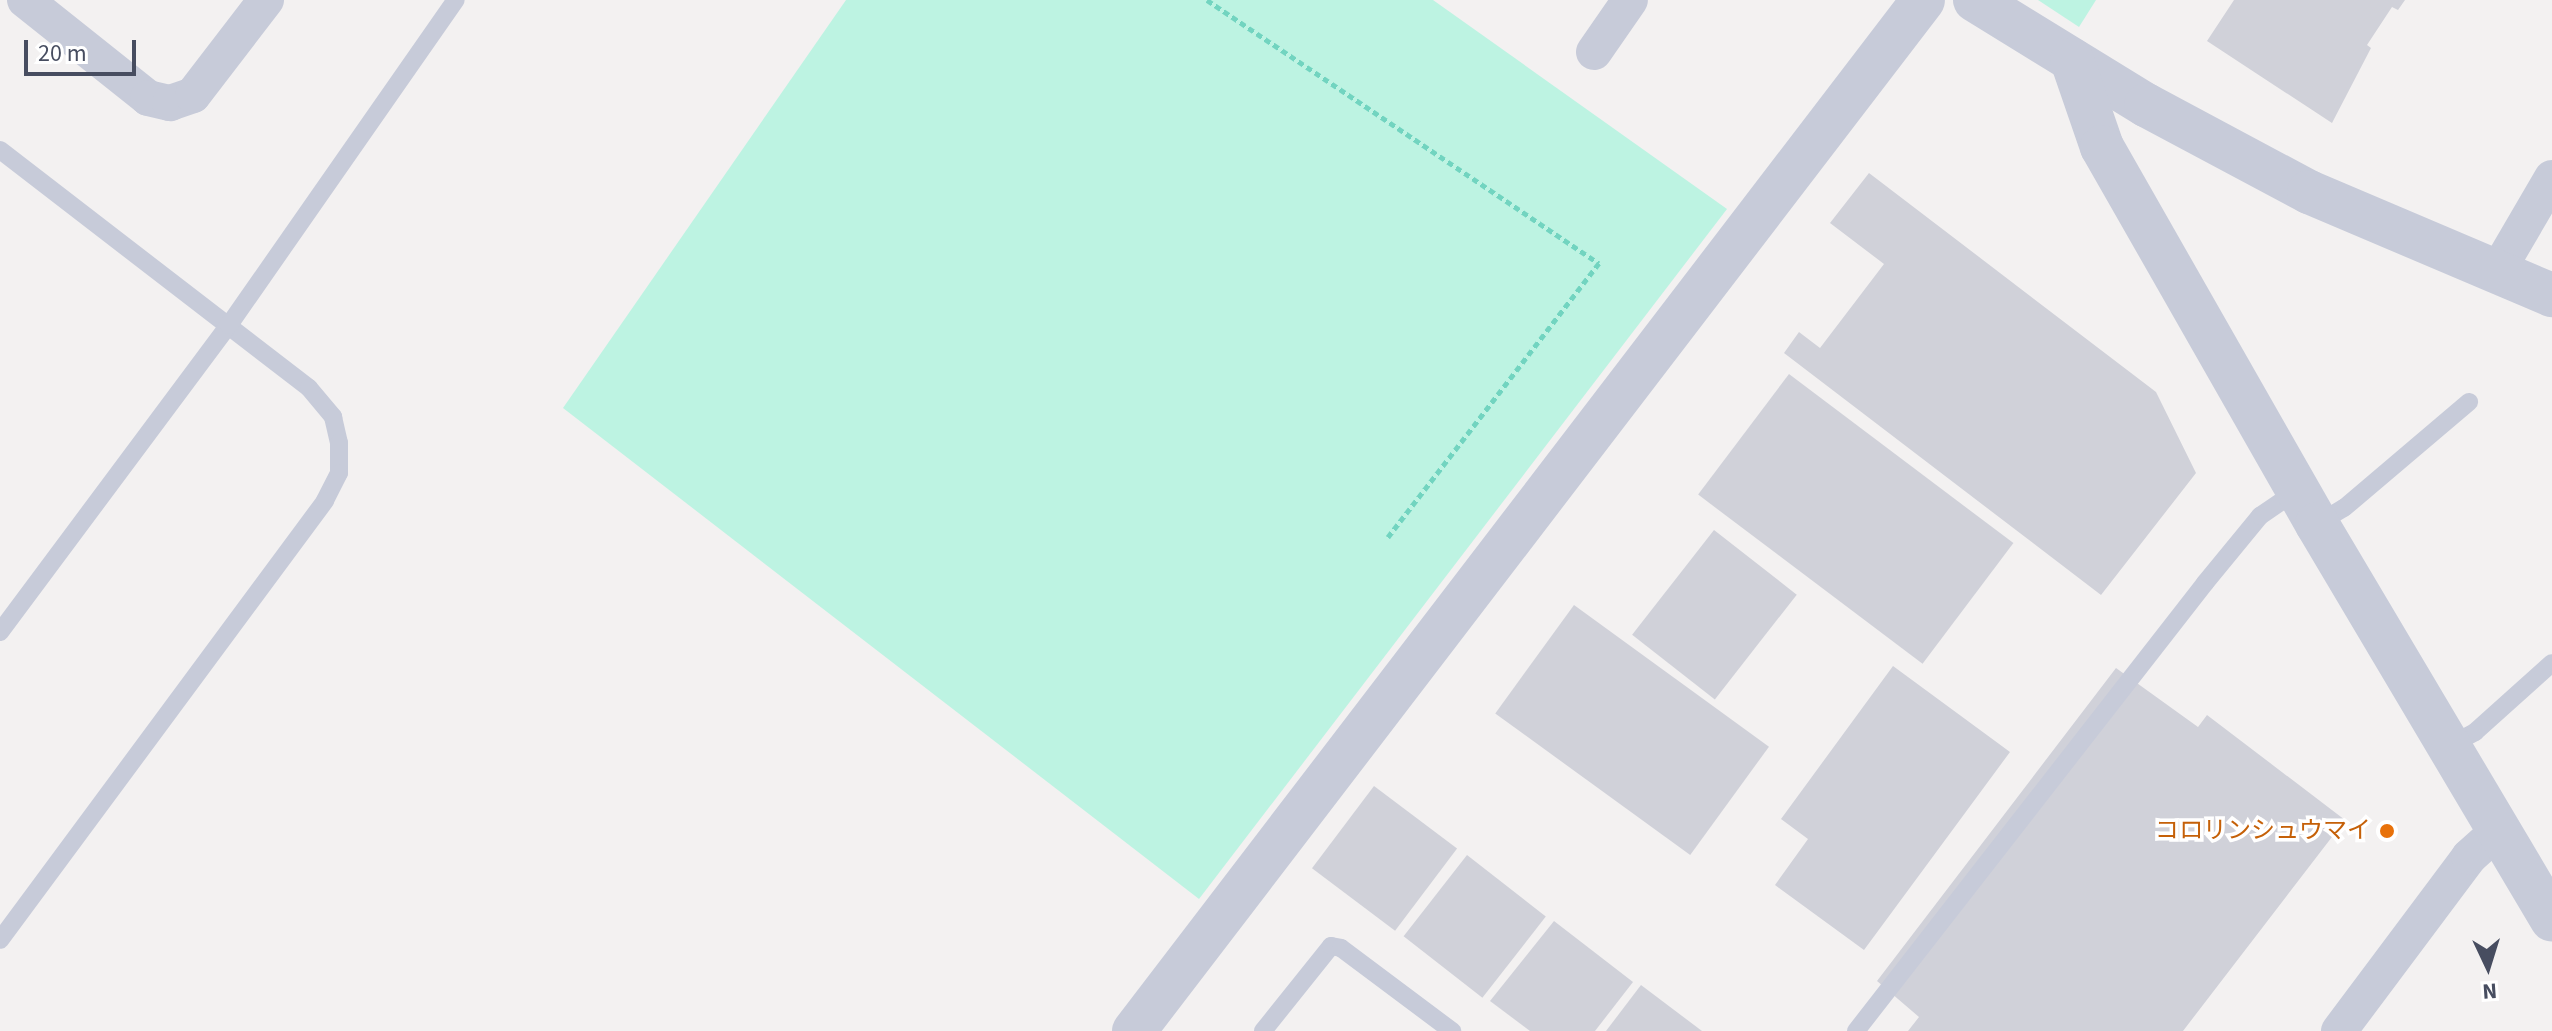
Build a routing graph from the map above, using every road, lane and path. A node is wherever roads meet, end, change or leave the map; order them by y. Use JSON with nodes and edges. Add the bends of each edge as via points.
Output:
{"nodes":[{"id":1,"x":25,"y":0,"type":"edge"},
{"id":2,"x":266,"y":0,"type":"edge"},
{"id":3,"x":456,"y":0,"type":"edge"},
{"id":4,"x":1207,"y":0,"type":"edge"},
{"id":5,"x":1630,"y":0,"type":"edge"},
{"id":6,"x":1923,"y":0,"type":"edge"},
{"id":7,"x":1975,"y":0,"type":"edge"},
{"id":8,"x":1594,"y":52,"type":"dead end"},
{"id":9,"x":2072,"y":60,"type":"junction"},
{"id":10,"x":0,"y":150,"type":"edge"},
{"id":11,"x":2552,"y":178,"type":"edge"},
{"id":12,"x":2497,"y":272,"type":"junction"},
{"id":13,"x":2552,"y":295,"type":"edge"},
{"id":14,"x":229,"y":325,"type":"junction"},
{"id":15,"x":2469,"y":402,"type":"dead end"},
{"id":16,"x":2307,"y":507,"type":"junction"},
{"id":17,"x":1388,"y":537,"type":"dead end"},
{"id":18,"x":0,"y":632,"type":"edge"},
{"id":19,"x":2552,"y":663,"type":"edge"},
{"id":20,"x":2447,"y":747,"type":"junction"},
{"id":21,"x":2497,"y":832,"type":"junction"},
{"id":22,"x":2552,"y":919,"type":"edge"},
{"id":23,"x":0,"y":940,"type":"edge"},
{"id":24,"x":1134,"y":1031,"type":"edge"},
{"id":25,"x":1263,"y":1031,"type":"edge"},
{"id":26,"x":1452,"y":1031,"type":"edge"},
{"id":27,"x":1856,"y":1031,"type":"edge"},
{"id":28,"x":2339,"y":1031,"type":"edge"}],
"edges":[{"from":1,"to":2,"type":"street","via":[[148,98],[170,103],[193,95]]},
{"from":3,"to":14,"type":"lane"},
{"from":4,"to":17,"type":"path","via":[[1599,263]]},
{"from":5,"to":8,"type":"street"},
{"from":6,"to":24,"type":"street"},
{"from":7,"to":9,"type":"street"},
{"from":9,"to":12,"type":"street","via":[[2309,192]]},
{"from":9,"to":16,"type":"street","via":[[2102,147]]},
{"from":10,"to":14,"type":"lane"},
{"from":11,"to":12,"type":"street"},
{"from":12,"to":13,"type":"street"},
{"from":14,"to":18,"type":"lane"},
{"from":14,"to":23,"type":"lane","via":[[309,388],[333,417],[339,473],[325,501]]},
{"from":15,"to":16,"type":"lane","via":[[2344,508]]},
{"from":16,"to":20,"type":"street"},
{"from":16,"to":27,"type":"lane","via":[[2260,516]]},
{"from":19,"to":20,"type":"lane","via":[[2475,732]]},
{"from":20,"to":21,"type":"street"},
{"from":21,"to":22,"type":"street"},
{"from":21,"to":28,"type":"street","via":[[2469,857]]},
{"from":25,"to":26,"type":"lane","via":[[1331,946],[1341,948]]}]}
